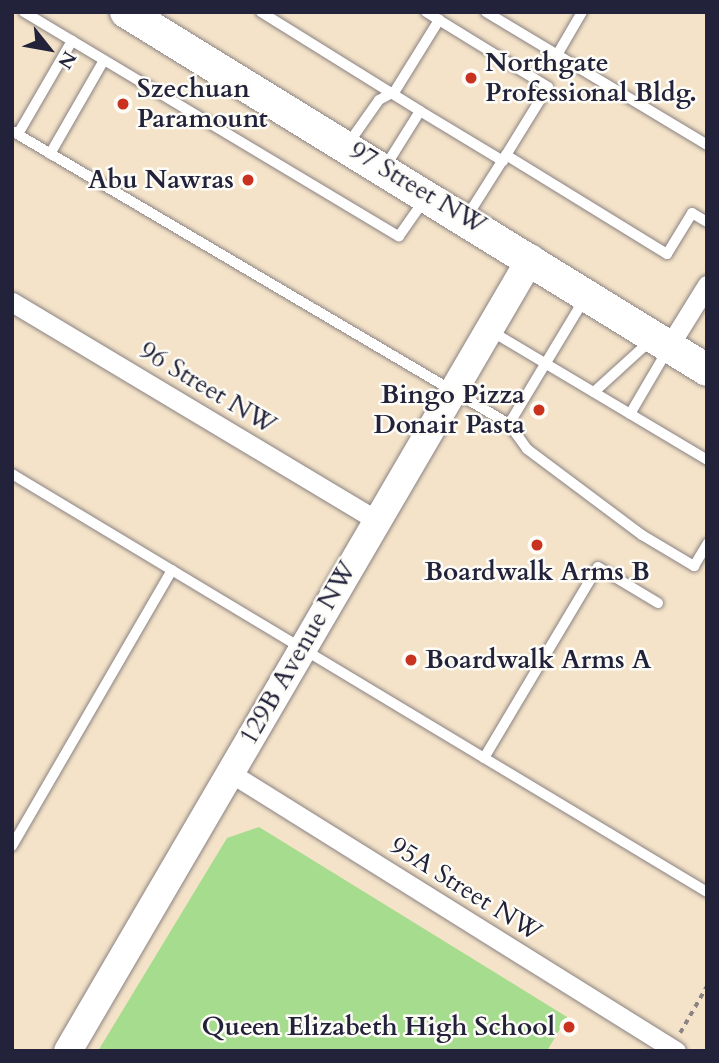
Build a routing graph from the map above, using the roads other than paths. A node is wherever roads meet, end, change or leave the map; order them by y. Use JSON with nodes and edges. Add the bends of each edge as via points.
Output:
{"nodes":[{"id":1,"x":24,"y":12,"type":"edge"},
{"id":2,"x":261,"y":12,"type":"edge"},
{"id":3,"x":426,"y":12,"type":"edge"},
{"id":4,"x":486,"y":12,"type":"edge"},
{"id":5,"x":582,"y":12,"type":"edge"},
{"id":6,"x":141,"y":16,"type":"edge"},
{"id":7,"x":439,"y":20,"type":"junction"},
{"id":8,"x":72,"y":41,"type":"junction"},
{"id":9,"x":557,"y":55,"type":"junction"},
{"id":10,"x":104,"y":60,"type":"junction"},
{"id":11,"x":395,"y":91,"type":"junction"},
{"id":12,"x":420,"y":111,"type":"junction"},
{"id":13,"x":15,"y":133,"type":"edge"},
{"id":14,"x":348,"y":145,"type":"junction"},
{"id":15,"x":707,"y":145,"type":"edge"},
{"id":16,"x":50,"y":154,"type":"junction"},
{"id":17,"x":504,"y":158,"type":"junction"},
{"id":18,"x":385,"y":167,"type":"junction"},
{"id":19,"x":429,"y":193,"type":"junction"},
{"id":20,"x":466,"y":218,"type":"junction"},
{"id":21,"x":707,"y":222,"type":"edge"},
{"id":22,"x":531,"y":258,"type":"junction"},
{"id":23,"x":707,"y":285,"type":"edge"},
{"id":24,"x":588,"y":294,"type":"junction"},
{"id":25,"x":12,"y":302,"type":"edge"},
{"id":26,"x":488,"y":329,"type":"junction"},
{"id":27,"x":662,"y":341,"type":"junction"},
{"id":28,"x":545,"y":363,"type":"junction"},
{"id":29,"x":707,"y":370,"type":"edge"},
{"id":30,"x":450,"y":391,"type":"junction"},
{"id":31,"x":594,"y":392,"type":"junction"},
{"id":32,"x":630,"y":414,"type":"junction"},
{"id":33,"x":509,"y":424,"type":"junction"},
{"id":34,"x":707,"y":460,"type":"edge"},
{"id":35,"x":12,"y":474,"type":"edge"},
{"id":36,"x":376,"y":520,"type":"junction"},
{"id":37,"x":707,"y":544,"type":"edge"},
{"id":38,"x":172,"y":570,"type":"junction"},
{"id":39,"x":658,"y":603,"type":"dead end"},
{"id":40,"x":301,"y":648,"type":"junction"},
{"id":41,"x":484,"y":758,"type":"junction"},
{"id":42,"x":229,"y":772,"type":"junction"},
{"id":43,"x":12,"y":846,"type":"edge"},
{"id":44,"x":707,"y":892,"type":"edge"},
{"id":45,"x":673,"y":1049,"type":"edge"},
{"id":46,"x":68,"y":1051,"type":"edge"}],
"edges":[{"from":1,"to":8,"type":"lane"},
{"from":2,"to":11,"type":"lane"},
{"from":3,"to":7,"type":"lane"},
{"from":4,"to":9,"type":"lane"},
{"from":5,"to":9,"type":"lane"},
{"from":6,"to":14,"type":"main road","name":"97 Street NW"},
{"from":7,"to":11,"type":"lane"},
{"from":7,"to":17,"type":"lane","via":[[548,87]]},
{"from":8,"to":10,"type":"lane"},
{"from":8,"to":13,"type":"lane"},
{"from":9,"to":15,"type":"lane"},
{"from":10,"to":16,"type":"lane"},
{"from":10,"to":19,"type":"lane","via":[[399,236]]},
{"from":11,"to":12,"type":"lane"},
{"from":11,"to":14,"type":"lane","via":[[379,100]]},
{"from":12,"to":17,"type":"lane"},
{"from":12,"to":18,"type":"lane"},
{"from":13,"to":16,"type":"lane"},
{"from":14,"to":18,"type":"main road","name":"97 Street NW"},
{"from":16,"to":30,"type":"lane"},
{"from":17,"to":20,"type":"lane"},
{"from":17,"to":21,"type":"lane","via":[[667,254],[692,213]]},
{"from":18,"to":19,"type":"main road","name":"97 Street NW"},
{"from":19,"to":20,"type":"main road","name":"97 Street NW"},
{"from":20,"to":22,"type":"main road","name":"97 Street NW"},
{"from":22,"to":24,"type":"main road","name":"97 Street NW"},
{"from":22,"to":26,"type":"street","name":"129B Avenue NW"},
{"from":23,"to":27,"type":"street"},
{"from":24,"to":27,"type":"main road","name":"97 Street NW"},
{"from":24,"to":28,"type":"lane"},
{"from":25,"to":36,"type":"street","name":"96 Street NW"},
{"from":26,"to":28,"type":"lane"},
{"from":26,"to":30,"type":"street","name":"129B Avenue NW"},
{"from":27,"to":29,"type":"main road","name":"97 Street NW"},
{"from":27,"to":31,"type":"lane"},
{"from":27,"to":32,"type":"lane"},
{"from":28,"to":31,"type":"lane"},
{"from":28,"to":33,"type":"lane"},
{"from":30,"to":33,"type":"lane"},
{"from":30,"to":36,"type":"street","name":"129B Avenue NW"},
{"from":31,"to":32,"type":"lane"},
{"from":32,"to":34,"type":"lane"},
{"from":33,"to":37,"type":"lane","via":[[527,449],[642,536],[694,566]]},
{"from":35,"to":38,"type":"lane"},
{"from":36,"to":40,"type":"street","name":"129B Avenue NW"},
{"from":38,"to":40,"type":"lane"},
{"from":38,"to":43,"type":"lane"},
{"from":39,"to":41,"type":"lane","via":[[598,567]]},
{"from":40,"to":41,"type":"lane"},
{"from":40,"to":42,"type":"street","name":"129B Avenue NW"},
{"from":41,"to":44,"type":"lane"},
{"from":42,"to":45,"type":"street","name":"95A Street NW"},
{"from":42,"to":46,"type":"street","name":"129B Avenue NW"}]}
